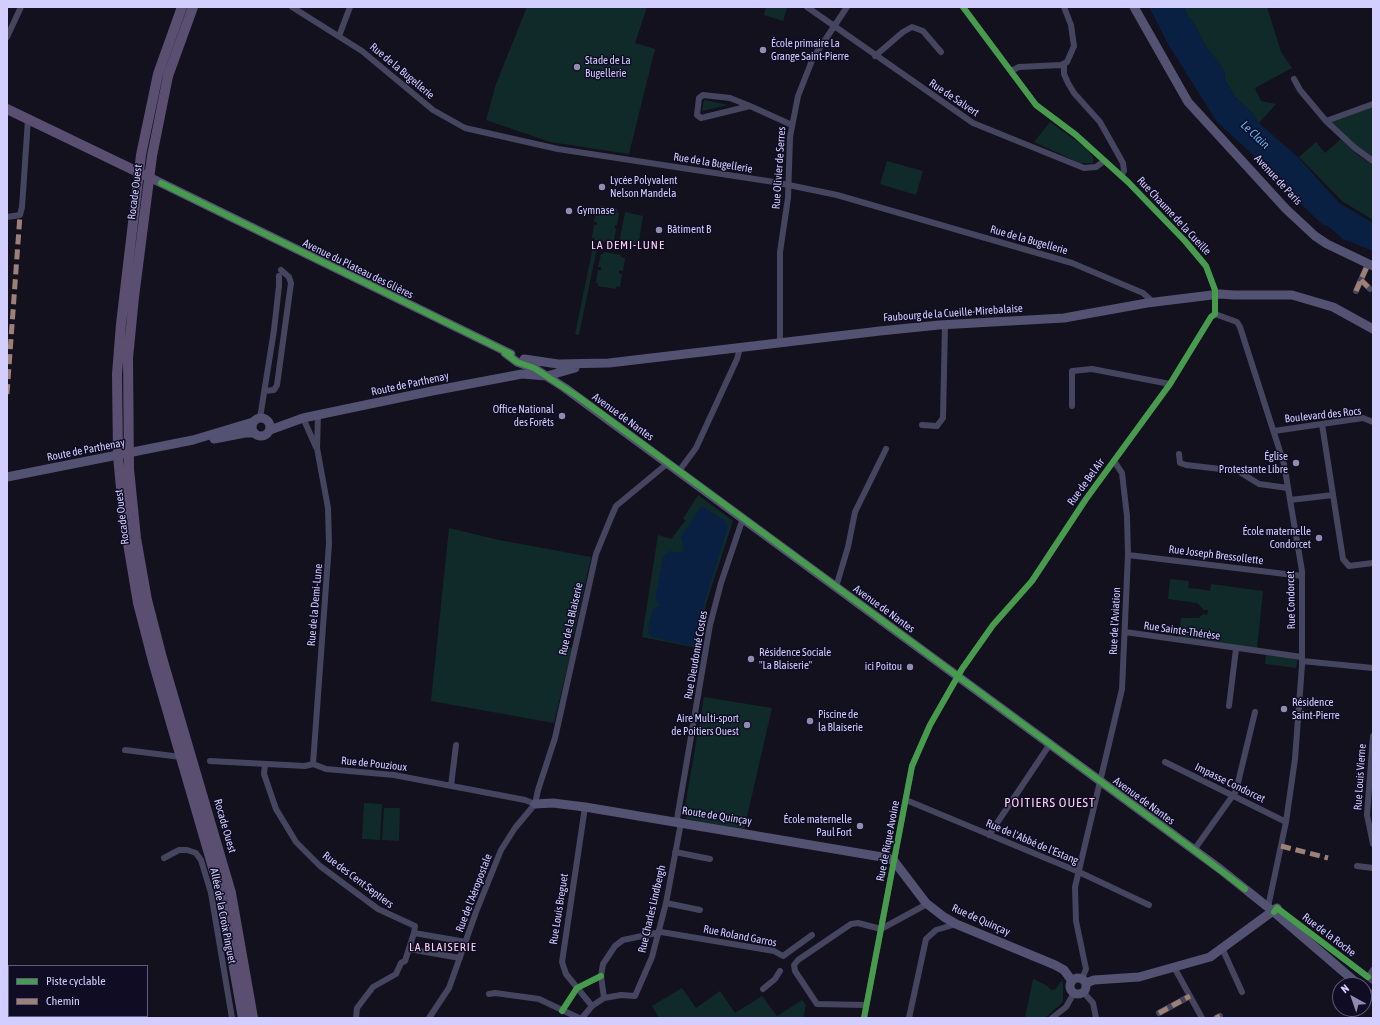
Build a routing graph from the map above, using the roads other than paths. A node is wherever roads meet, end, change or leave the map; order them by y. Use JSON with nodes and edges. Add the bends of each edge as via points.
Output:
{"nodes":[{"id":1,"x":21,"y":7,"type":"edge"},
{"id":2,"x":182,"y":7,"type":"edge"},
{"id":3,"x":193,"y":7,"type":"edge"},
{"id":4,"x":350,"y":7,"type":"edge"},
{"id":5,"x":807,"y":7,"type":"edge"},
{"id":6,"x":847,"y":7,"type":"edge"},
{"id":7,"x":963,"y":7,"type":"edge"},
{"id":8,"x":1064,"y":7,"type":"edge"},
{"id":9,"x":1134,"y":7,"type":"edge"},
{"id":10,"x":296,"y":8,"type":"edge"},
{"id":11,"x":834,"y":27,"type":"junction"},
{"id":12,"x":7,"y":36,"type":"edge"},
{"id":13,"x":339,"y":36,"type":"junction"},
{"id":14,"x":941,"y":52,"type":"dead end"},
{"id":15,"x":875,"y":56,"type":"junction"},
{"id":16,"x":1064,"y":64,"type":"junction"},
{"id":17,"x":1012,"y":71,"type":"junction"},
{"id":18,"x":1294,"y":79,"type":"dead end"},
{"id":19,"x":1373,"y":104,"type":"edge"},
{"id":20,"x":750,"y":106,"type":"junction"},
{"id":21,"x":7,"y":109,"type":"edge"},
{"id":22,"x":28,"y":119,"type":"junction"},
{"id":23,"x":1326,"y":121,"type":"junction"},
{"id":24,"x":792,"y":125,"type":"junction"},
{"id":25,"x":1104,"y":161,"type":"junction"},
{"id":26,"x":1373,"y":161,"type":"edge"},
{"id":27,"x":139,"y":172,"type":"junction"},
{"id":28,"x":1121,"y":176,"type":"junction"},
{"id":29,"x":149,"y":177,"type":"junction"},
{"id":30,"x":789,"y":185,"type":"junction"},
{"id":31,"x":7,"y":217,"type":"edge"},
{"id":32,"x":1371,"y":265,"type":"edge"},
{"id":33,"x":1361,"y":280,"type":"junction"},
{"id":34,"x":1370,"y":289,"type":"dead end"},
{"id":35,"x":1356,"y":291,"type":"dead end"},
{"id":36,"x":1215,"y":294,"type":"junction"},
{"id":37,"x":1153,"y":302,"type":"junction"},
{"id":38,"x":1213,"y":315,"type":"junction"},
{"id":39,"x":945,"y":325,"type":"junction"},
{"id":40,"x":1373,"y":329,"type":"edge"},
{"id":41,"x":780,"y":343,"type":"junction"},
{"id":42,"x":740,"y":348,"type":"junction"},
{"id":43,"x":505,"y":353,"type":"junction"},
{"id":44,"x":524,"y":359,"type":"junction"},
{"id":45,"x":558,"y":364,"type":"junction"},
{"id":46,"x":588,"y":365,"type":"junction"},
{"id":47,"x":534,"y":368,"type":"junction"},
{"id":48,"x":522,"y":374,"type":"junction"},
{"id":49,"x":547,"y":376,"type":"junction"},
{"id":50,"x":1170,"y":384,"type":"junction"},
{"id":51,"x":265,"y":391,"type":"junction"},
{"id":52,"x":1072,"y":406,"type":"dead end"},
{"id":53,"x":318,"y":415,"type":"junction"},
{"id":54,"x":303,"y":418,"type":"junction"},
{"id":55,"x":261,"y":420,"type":"junction"},
{"id":56,"x":1373,"y":422,"type":"edge"},
{"id":57,"x":1322,"y":424,"type":"junction"},
{"id":58,"x":922,"y":425,"type":"dead end"},
{"id":59,"x":270,"y":430,"type":"junction"},
{"id":60,"x":1274,"y":431,"type":"junction"},
{"id":61,"x":254,"y":433,"type":"junction"},
{"id":62,"x":193,"y":440,"type":"junction"},
{"id":63,"x":317,"y":448,"type":"junction"},
{"id":64,"x":886,"y":449,"type":"dead end"},
{"id":65,"x":1179,"y":454,"type":"dead end"},
{"id":66,"x":123,"y":455,"type":"junction"},
{"id":67,"x":1114,"y":461,"type":"junction"},
{"id":68,"x":668,"y":463,"type":"junction"},
{"id":69,"x":679,"y":471,"type":"junction"},
{"id":70,"x":7,"y":477,"type":"edge"},
{"id":71,"x":1288,"y":488,"type":"junction"},
{"id":72,"x":1333,"y":495,"type":"junction"},
{"id":73,"x":1290,"y":500,"type":"junction"},
{"id":74,"x":744,"y":518,"type":"junction"},
{"id":75,"x":1128,"y":555,"type":"junction"},
{"id":76,"x":1373,"y":563,"type":"edge"},
{"id":77,"x":1302,"y":576,"type":"junction"},
{"id":78,"x":836,"y":587,"type":"junction"},
{"id":79,"x":1125,"y":632,"type":"junction"},
{"id":80,"x":1236,"y":649,"type":"junction"},
{"id":81,"x":1302,"y":659,"type":"junction"},
{"id":82,"x":1373,"y":668,"type":"edge"},
{"id":83,"x":959,"y":677,"type":"junction"},
{"id":84,"x":1229,"y":706,"type":"dead end"},
{"id":85,"x":1255,"y":712,"type":"dead end"},
{"id":86,"x":1373,"y":736,"type":"edge"},
{"id":87,"x":1050,"y":744,"type":"junction"},
{"id":88,"x":456,"y":745,"type":"dead end"},
{"id":89,"x":125,"y":750,"type":"dead end"},
{"id":90,"x":181,"y":757,"type":"junction"},
{"id":91,"x":210,"y":761,"type":"dead end"},
{"id":92,"x":1165,"y":762,"type":"dead end"},
{"id":93,"x":265,"y":764,"type":"junction"},
{"id":94,"x":313,"y":764,"type":"junction"},
{"id":95,"x":1100,"y":782,"type":"junction"},
{"id":96,"x":451,"y":786,"type":"junction"},
{"id":97,"x":1232,"y":796,"type":"junction"},
{"id":98,"x":906,"y":800,"type":"junction"},
{"id":99,"x":535,"y":804,"type":"junction"},
{"id":100,"x":585,"y":807,"type":"junction"},
{"id":101,"x":680,"y":822,"type":"junction"},
{"id":102,"x":1286,"y":822,"type":"junction"},
{"id":103,"x":989,"y":835,"type":"junction"},
{"id":104,"x":1373,"y":844,"type":"edge"},
{"id":105,"x":1194,"y":850,"type":"junction"},
{"id":106,"x":675,"y":852,"type":"junction"},
{"id":107,"x":164,"y":858,"type":"dead end"},
{"id":108,"x":710,"y":858,"type":"dead end"},
{"id":109,"x":894,"y":861,"type":"junction"},
{"id":110,"x":1357,"y":866,"type":"dead end"},
{"id":111,"x":1373,"y":868,"type":"edge"},
{"id":112,"x":1079,"y":872,"type":"junction"},
{"id":113,"x":666,"y":903,"type":"junction"},
{"id":114,"x":927,"y":904,"type":"junction"},
{"id":115,"x":1149,"y":905,"type":"dead end"},
{"id":116,"x":1272,"y":907,"type":"junction"},
{"id":117,"x":700,"y":910,"type":"dead end"},
{"id":118,"x":956,"y":924,"type":"junction"},
{"id":119,"x":881,"y":928,"type":"junction"},
{"id":120,"x":658,"y":932,"type":"junction"},
{"id":121,"x":414,"y":933,"type":"junction"},
{"id":122,"x":812,"y":935,"type":"dead end"},
{"id":123,"x":466,"y":942,"type":"junction"},
{"id":124,"x":1222,"y":948,"type":"junction"},
{"id":125,"x":409,"y":949,"type":"junction"},
{"id":126,"x":460,"y":958,"type":"junction"},
{"id":127,"x":1174,"y":967,"type":"junction"},
{"id":128,"x":780,"y":971,"type":"dead end"},
{"id":129,"x":1350,"y":977,"type":"edge"},
{"id":130,"x":1368,"y":977,"type":"edge"},
{"id":131,"x":1072,"y":981,"type":"junction"},
{"id":132,"x":1084,"y":981,"type":"junction"},
{"id":133,"x":762,"y":989,"type":"dead end"},
{"id":134,"x":1242,"y":992,"type":"dead end"},
{"id":135,"x":1074,"y":993,"type":"junction"},
{"id":136,"x":1084,"y":993,"type":"junction"},
{"id":137,"x":489,"y":994,"type":"dead end"},
{"id":138,"x":1190,"y":996,"type":"junction"},
{"id":139,"x":604,"y":998,"type":"junction"},
{"id":140,"x":866,"y":1005,"type":"junction"},
{"id":141,"x":592,"y":1006,"type":"junction"},
{"id":142,"x":562,"y":1011,"type":"junction"},
{"id":143,"x":1160,"y":1013,"type":"dead end"},
{"id":144,"x":430,"y":1017,"type":"edge"},
{"id":145,"x":232,"y":1018,"type":"edge"},
{"id":146,"x":243,"y":1018,"type":"edge"},
{"id":147,"x":253,"y":1018,"type":"edge"},
{"id":148,"x":356,"y":1018,"type":"edge"},
{"id":149,"x":560,"y":1018,"type":"edge"},
{"id":150,"x":579,"y":1018,"type":"edge"},
{"id":151,"x":582,"y":1018,"type":"edge"},
{"id":152,"x":864,"y":1018,"type":"edge"},
{"id":153,"x":909,"y":1018,"type":"edge"},
{"id":154,"x":1052,"y":1018,"type":"edge"},
{"id":155,"x":1096,"y":1018,"type":"edge"},
{"id":156,"x":1202,"y":1018,"type":"edge"}],
"edges":[{"from":1,"to":12,"type":"street"},
{"from":2,"to":27,"type":"main road","via":[[156,81]]},
{"from":3,"to":29,"type":"main road","name":"Rocade Ouest","via":[[164,92]]},
{"from":4,"to":13,"type":"street"},
{"from":5,"to":11,"type":"street","name":"Rue de Salvert"},
{"from":6,"to":11,"type":"street","name":"Rue Olivier de Serres"},
{"from":7,"to":17,"type":"street","name":"Rue Chaume de la Cueille"},
{"from":8,"to":16,"type":"street","via":[[1071,26],[1074,46],[1070,58]]},
{"from":9,"to":32,"type":"main road","name":"Avenue de Paris","via":[[1183,96],[1195,110],[1286,209],[1315,236]]},
{"from":10,"to":13,"type":"street","name":"Rue de la Bugellerie"},
{"from":11,"to":15,"type":"street","name":"Rue de Salvert"},
{"from":11,"to":24,"type":"street","name":"Rue Olivier de Serres","via":[[808,70],[798,96]]},
{"from":13,"to":30,"type":"street","name":"Rue de la Bugellerie","via":[[362,51],[433,110],[465,128],[558,150]]},
{"from":14,"to":15,"type":"street","via":[[923,31],[912,27]]},
{"from":15,"to":25,"type":"street","name":"Rue de Salvert","via":[[973,123],[1084,168],[1096,167]]},
{"from":16,"to":17,"type":"street","via":[[1019,68]]},
{"from":16,"to":28,"type":"street","via":[[1064,74],[1068,83],[1100,122],[1123,163],[1124,171]]},
{"from":17,"to":25,"type":"street","name":"Rue Chaume de la Cueille","via":[[1036,105],[1076,135]]},
{"from":18,"to":23,"type":"street"},
{"from":19,"to":23,"type":"street"},
{"from":20,"to":20,"type":"street","via":[[730,98],[703,95],[699,98],[697,115],[701,118]]},
{"from":20,"to":24,"type":"street"},
{"from":21,"to":22,"type":"main road","name":"Avenue du Plateau des Glières"},
{"from":22,"to":27,"type":"main road","name":"Avenue du Plateau des Glières"},
{"from":22,"to":31,"type":"street","via":[[20,215]]},
{"from":23,"to":26,"type":"street"},
{"from":24,"to":30,"type":"street","name":"Rue Olivier de Serres"},
{"from":25,"to":28,"type":"street","name":"Rue Chaume de la Cueille"},
{"from":27,"to":29,"type":"main road","name":"Avenue du Plateau des Glières"},
{"from":27,"to":66,"type":"main road","via":[[117,374]]},
{"from":28,"to":36,"type":"street","name":"Rue Chaume de la Cueille","via":[[1206,266],[1213,280]]},
{"from":29,"to":43,"type":"main road","name":"Avenue du Plateau des Glières"},
{"from":29,"to":66,"type":"main road","name":"Rocade Ouest","via":[[129,351]]},
{"from":30,"to":37,"type":"street","name":"Rue de la Bugellerie","via":[[837,195],[1072,263],[1143,293]]},
{"from":30,"to":41,"type":"street","name":"Rue Olivier de Serres","via":[[780,252]]},
{"from":32,"to":33,"type":"street"},
{"from":33,"to":34,"type":"street"},
{"from":33,"to":35,"type":"street"},
{"from":36,"to":37,"type":"main road","name":"Faubourg de la Cueille-Mirebalaise"},
{"from":36,"to":38,"type":"street"},
{"from":36,"to":40,"type":"main road","name":"Faubourg de la Cueille-Mirebalaise","via":[[1292,295],[1333,306]]},
{"from":37,"to":39,"type":"main road","name":"Faubourg de la Cueille-Mirebalaise","via":[[1064,318]]},
{"from":38,"to":50,"type":"street","name":"Rue de Bel Air"},
{"from":38,"to":60,"type":"street","name":"Rue Condorcet","via":[[1239,324]]},
{"from":39,"to":41,"type":"main road","name":"Faubourg de la Cueille-Mirebalaise"},
{"from":39,"to":58,"type":"street","via":[[943,418],[937,426]]},
{"from":41,"to":42,"type":"main road","name":"Faubourg de la Cueille-Mirebalaise"},
{"from":42,"to":46,"type":"main road"},
{"from":42,"to":69,"type":"street","via":[[696,448]]},
{"from":43,"to":44,"type":"main road","name":"Avenue du Plateau des Glières"},
{"from":43,"to":47,"type":"main road","name":"Avenue du Plateau des Glières","via":[[517,362]]},
{"from":44,"to":45,"type":"main road"},
{"from":44,"to":47,"type":"main road","name":"Avenue du Plateau des Glières"},
{"from":45,"to":46,"type":"main road"},
{"from":45,"to":47,"type":"main road"},
{"from":46,"to":49,"type":"main road"},
{"from":47,"to":48,"type":"main road","name":"Route de Parthenay"},
{"from":47,"to":49,"type":"main road","name":"Avenue de Nantes"},
{"from":48,"to":49,"type":"main road","name":"Route de Parthenay"},
{"from":48,"to":53,"type":"main road","name":"Route de Parthenay"},
{"from":49,"to":68,"type":"main road","name":"Avenue de Nantes"},
{"from":50,"to":52,"type":"street","via":[[1092,369],[1072,371]]},
{"from":50,"to":67,"type":"street","name":"Rue de Bel Air"},
{"from":51,"to":51,"type":"street","via":[[279,286],[280,273],[289,277],[291,283],[277,385],[274,390]]},
{"from":51,"to":55,"type":"street"},
{"from":53,"to":54,"type":"main road","name":"Route de Parthenay"},
{"from":53,"to":63,"type":"street","name":"Rue de la Demi-Lune"},
{"from":54,"to":55,"type":"main road","name":"Route de Parthenay"},
{"from":54,"to":59,"type":"main road","name":"Route de Parthenay"},
{"from":54,"to":63,"type":"street","name":"Rue de la Demi-Lune"},
{"from":55,"to":59,"type":"main road"},
{"from":55,"to":61,"type":"main road","via":[[252,428]]},
{"from":55,"to":62,"type":"main road","name":"Route de Parthenay"},
{"from":56,"to":57,"type":"street","name":"Boulevard des Rocs","via":[[1362,418]]},
{"from":57,"to":60,"type":"street","name":"Boulevard des Rocs"},
{"from":57,"to":72,"type":"street"},
{"from":59,"to":61,"type":"main road","name":"Route de Parthenay","via":[[263,437]]},
{"from":60,"to":71,"type":"street","name":"Rue Condorcet"},
{"from":61,"to":62,"type":"main road","name":"Route de Parthenay","via":[[206,441]]},
{"from":62,"to":66,"type":"main road","name":"Route de Parthenay"},
{"from":63,"to":94,"type":"street","name":"Rue de la Demi-Lune","via":[[328,508],[329,544]]},
{"from":64,"to":78,"type":"street","via":[[855,512]]},
{"from":65,"to":71,"type":"street","via":[[1180,463],[1186,465],[1238,470],[1259,484]]},
{"from":66,"to":70,"type":"main road","name":"Route de Parthenay"},
{"from":66,"to":90,"type":"main road","name":"Rocade Ouest","via":[[124,520],[135,589],[149,648]]},
{"from":66,"to":147,"type":"main road","name":"Rocade Ouest","via":[[145,588],[162,658],[231,893]]},
{"from":67,"to":75,"type":"street","name":"Rue de l'Aviation","via":[[1122,473]]},
{"from":67,"to":83,"type":"street","name":"Rue de Bel Air","via":[[1032,581],[994,625]]},
{"from":68,"to":69,"type":"main road","name":"Avenue de Nantes"},
{"from":68,"to":99,"type":"street","name":"Rue de la Blaiserie","via":[[616,506],[596,554],[555,738]]},
{"from":69,"to":74,"type":"main road","name":"Avenue de Nantes"},
{"from":71,"to":73,"type":"street","name":"Rue Condorcet"},
{"from":72,"to":73,"type":"street"},
{"from":72,"to":76,"type":"street","via":[[1345,563],[1349,566]]},
{"from":73,"to":77,"type":"street","name":"Rue Condorcet"},
{"from":74,"to":78,"type":"main road","name":"Avenue de Nantes"},
{"from":74,"to":101,"type":"street","name":"Rue Dieudonné Costes","via":[[721,583],[710,625],[678,816]]},
{"from":75,"to":77,"type":"street","name":"Rue Joseph Bressollette"},
{"from":75,"to":79,"type":"street","name":"Rue de l'Aviation"},
{"from":77,"to":81,"type":"street","name":"Rue Condorcet"},
{"from":78,"to":83,"type":"main road","name":"Avenue de Nantes"},
{"from":79,"to":80,"type":"street","name":"Rue Sainte-Thérèse"},
{"from":79,"to":95,"type":"street","name":"Rue de l'Aviation","via":[[1122,689]]},
{"from":80,"to":81,"type":"street","name":"Rue Sainte-Thérèse"},
{"from":80,"to":84,"type":"street"},
{"from":81,"to":82,"type":"street","name":"Rue Sainte-Thérèse"},
{"from":81,"to":102,"type":"street","name":"Rue Condorcet","via":[[1296,759]]},
{"from":83,"to":87,"type":"main road","name":"Avenue de Nantes"},
{"from":83,"to":98,"type":"street","name":"Rue de Rique Avoine","via":[[930,725],[912,766]]},
{"from":85,"to":97,"type":"street","via":[[1236,791]]},
{"from":86,"to":104,"type":"street","name":"Rue Louis Vierne","via":[[1366,815]]},
{"from":87,"to":95,"type":"main road","name":"Avenue de Nantes"},
{"from":87,"to":103,"type":"street"},
{"from":88,"to":96,"type":"street"},
{"from":89,"to":90,"type":"street"},
{"from":90,"to":146,"type":"main road","name":"Rocade Ouest","via":[[221,895]]},
{"from":91,"to":93,"type":"street","name":"Rue de Pouzioux"},
{"from":92,"to":97,"type":"street","name":"Impasse Condorcet"},
{"from":93,"to":94,"type":"street","name":"Rue de Pouzioux"},
{"from":93,"to":121,"type":"street","name":"Rue des Cent Septiers","via":[[264,774],[276,808],[296,842],[320,866],[378,909],[416,926]]},
{"from":94,"to":96,"type":"street","name":"Rue de Pouzioux","via":[[326,769],[394,775]]},
{"from":95,"to":105,"type":"main road","name":"Avenue de Nantes"},
{"from":95,"to":112,"type":"street","name":"Rue de l'Aviation"},
{"from":96,"to":99,"type":"street","name":"Rue de Pouzioux"},
{"from":97,"to":102,"type":"street","name":"Impasse Condorcet"},
{"from":97,"to":105,"type":"street"},
{"from":98,"to":103,"type":"street","name":"Rue de l'Abbé de l'Estang"},
{"from":98,"to":109,"type":"street","name":"Rue de Rique Avoine"},
{"from":99,"to":100,"type":"main road","name":"Route de Quinçay","via":[[553,803]]},
{"from":99,"to":123,"type":"street","name":"Rue de l'Aéropostale","via":[[514,828],[501,850]]},
{"from":100,"to":101,"type":"main road","name":"Route de Quinçay"},
{"from":100,"to":141,"type":"street","name":"Rue Louis Breguet","via":[[562,962],[566,974]]},
{"from":101,"to":106,"type":"street","name":"Rue Charles Lindbergh"},
{"from":101,"to":109,"type":"main road","name":"Route de Quinçay","via":[[832,847]]},
{"from":102,"to":116,"type":"street","name":"Rue Condorcet"},
{"from":103,"to":112,"type":"street","name":"Rue de l'Abbé de l'Estang"},
{"from":105,"to":116,"type":"main road","name":"Avenue de Nantes"},
{"from":106,"to":108,"type":"street"},
{"from":106,"to":113,"type":"street","name":"Rue Charles Lindbergh"},
{"from":107,"to":145,"type":"street","name":"Allée de la Croix Pinguet","via":[[179,850],[187,850],[196,853],[201,860],[211,893]]},
{"from":109,"to":114,"type":"main road","name":"Rue de Quinçay"},
{"from":109,"to":119,"type":"street","name":"Rue de Rique Avoine"},
{"from":110,"to":111,"type":"street"},
{"from":112,"to":115,"type":"street","name":"Rue de l'Abbé de l'Estang"},
{"from":112,"to":132,"type":"street","name":"Rue de l'Aviation","via":[[1075,887],[1076,921],[1086,970]]},
{"from":113,"to":117,"type":"street"},
{"from":113,"to":120,"type":"street","name":"Rue Charles Lindbergh"},
{"from":114,"to":118,"type":"main road","name":"Rue de Quinçay"},
{"from":114,"to":119,"type":"street"},
{"from":116,"to":124,"type":"main road"},
{"from":116,"to":129,"type":"main road","name":"Avenue de Nantes","via":[[1282,920]]},
{"from":116,"to":130,"type":"street","name":"Rue de la Roche"},
{"from":118,"to":131,"type":"main road","name":"Rue de Quinçay","via":[[1055,965],[1064,970]]},
{"from":118,"to":153,"type":"street","via":[[936,930],[926,939]]},
{"from":119,"to":140,"type":"street","name":"Rue de Rique Avoine"},
{"from":119,"to":140,"type":"street","via":[[851,924],[798,960],[794,966],[817,1004]]},
{"from":120,"to":122,"type":"street","name":"Rue Roland Garros","via":[[774,951],[783,956]]},
{"from":120,"to":139,"type":"street","name":"Rue Charles Lindbergh","via":[[652,957],[634,996]]},
{"from":120,"to":139,"type":"street","via":[[623,940],[615,946],[603,964],[601,976]]},
{"from":121,"to":123,"type":"street"},
{"from":121,"to":125,"type":"street"},
{"from":123,"to":126,"type":"street","name":"Rue de l'Aéropostale"},
{"from":124,"to":127,"type":"main road","via":[[1210,957]]},
{"from":124,"to":134,"type":"street"},
{"from":125,"to":126,"type":"street"},
{"from":125,"to":148,"type":"street","via":[[396,974],[373,987],[362,1000],[357,1008]]},
{"from":126,"to":144,"type":"street","name":"Rue de l'Aéropostale","via":[[449,988]]},
{"from":127,"to":132,"type":"main road","via":[[1140,977]]},
{"from":127,"to":138,"type":"street"},
{"from":128,"to":133,"type":"street","via":[[775,979]]},
{"from":131,"to":132,"type":"main road","via":[[1077,978]]},
{"from":131,"to":135,"type":"main road","via":[[1070,986]]},
{"from":132,"to":136,"type":"main road","via":[[1087,987]]},
{"from":135,"to":136,"type":"main road"},
{"from":135,"to":154,"type":"street","via":[[1066,1007]]},
{"from":136,"to":155,"type":"street","via":[[1093,1002]]},
{"from":137,"to":142,"type":"street","via":[[539,999]]},
{"from":138,"to":143,"type":"street"},
{"from":138,"to":156,"type":"street"},
{"from":139,"to":141,"type":"street"},
{"from":140,"to":152,"type":"street","name":"Rue de Rique Avoine"},
{"from":141,"to":151,"type":"street"},
{"from":142,"to":149,"type":"street"},
{"from":142,"to":150,"type":"street"}]}
